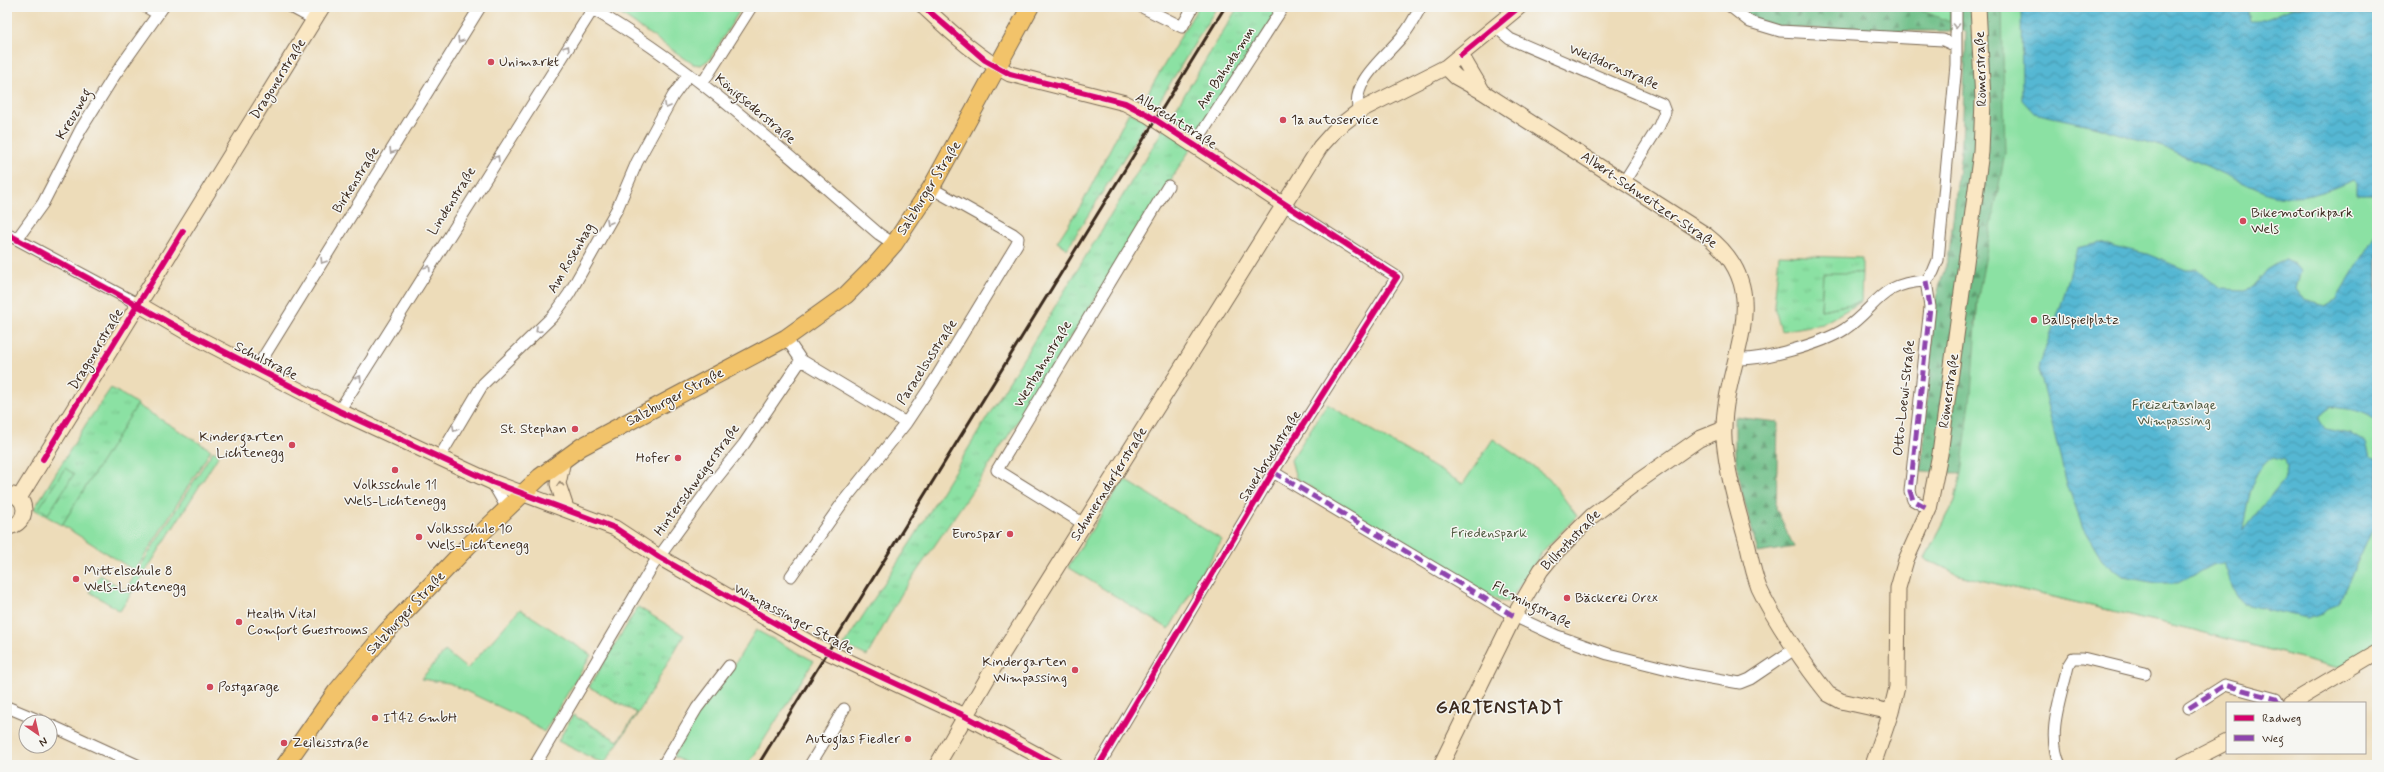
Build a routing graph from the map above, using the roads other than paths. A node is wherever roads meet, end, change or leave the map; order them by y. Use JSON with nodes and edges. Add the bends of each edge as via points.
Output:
{"nodes":[{"id":1,"x":146,"y":7,"type":"edge"},
{"id":2,"x":291,"y":7,"type":"edge"},
{"id":3,"x":322,"y":7,"type":"edge"},
{"id":4,"x":480,"y":7,"type":"edge"},
{"id":5,"x":592,"y":7,"type":"edge"},
{"id":6,"x":751,"y":7,"type":"edge"},
{"id":7,"x":924,"y":7,"type":"edge"},
{"id":8,"x":1030,"y":7,"type":"edge"},
{"id":9,"x":1142,"y":7,"type":"edge"},
{"id":10,"x":1193,"y":7,"type":"edge"},
{"id":11,"x":1283,"y":7,"type":"edge"},
{"id":12,"x":1421,"y":7,"type":"edge"},
{"id":13,"x":1731,"y":7,"type":"edge"},
{"id":14,"x":1956,"y":7,"type":"edge"},
{"id":15,"x":1978,"y":7,"type":"edge"},
{"id":16,"x":1515,"y":8,"type":"edge"},
{"id":17,"x":160,"y":10,"type":"edge"},
{"id":18,"x":315,"y":20,"type":"junction"},
{"id":19,"x":1496,"y":27,"type":"junction"},
{"id":20,"x":1956,"y":46,"type":"junction"},
{"id":21,"x":1461,"y":55,"type":"junction"},
{"id":22,"x":1446,"y":67,"type":"junction"},
{"id":23,"x":998,"y":68,"type":"junction"},
{"id":24,"x":689,"y":74,"type":"junction"},
{"id":25,"x":702,"y":84,"type":"junction"},
{"id":26,"x":1483,"y":92,"type":"junction"},
{"id":27,"x":1359,"y":111,"type":"junction"},
{"id":28,"x":1194,"y":145,"type":"junction"},
{"id":29,"x":1624,"y":182,"type":"junction"},
{"id":30,"x":1168,"y":186,"type":"dead end"},
{"id":31,"x":931,"y":188,"type":"junction"},
{"id":32,"x":1284,"y":206,"type":"junction"},
{"id":33,"x":12,"y":236,"type":"edge"},
{"id":34,"x":894,"y":244,"type":"junction"},
{"id":35,"x":1926,"y":281,"type":"junction"},
{"id":36,"x":138,"y":304,"type":"junction"},
{"id":37,"x":786,"y":338,"type":"junction"},
{"id":38,"x":1737,"y":359,"type":"junction"},
{"id":39,"x":801,"y":360,"type":"junction"},
{"id":40,"x":256,"y":369,"type":"junction"},
{"id":41,"x":339,"y":411,"type":"junction"},
{"id":42,"x":906,"y":423,"type":"junction"},
{"id":43,"x":1724,"y":429,"type":"junction"},
{"id":44,"x":439,"y":458,"type":"junction"},
{"id":45,"x":563,"y":460,"type":"junction"},
{"id":46,"x":1273,"y":472,"type":"junction"},
{"id":47,"x":492,"y":482,"type":"junction"},
{"id":48,"x":523,"y":492,"type":"junction"},
{"id":49,"x":13,"y":496,"type":"edge"},
{"id":50,"x":507,"y":508,"type":"junction"},
{"id":51,"x":566,"y":508,"type":"junction"},
{"id":52,"x":1929,"y":509,"type":"junction"},
{"id":53,"x":1084,"y":524,"type":"junction"},
{"id":54,"x":7,"y":527,"type":"edge"},
{"id":55,"x":659,"y":557,"type":"junction"},
{"id":56,"x":791,"y":576,"type":"dead end"},
{"id":57,"x":1514,"y":616,"type":"junction"},
{"id":58,"x":1796,"y":648,"type":"junction"},
{"id":59,"x":2377,"y":652,"type":"edge"},
{"id":60,"x":729,"y":666,"type":"dead end"},
{"id":61,"x":2145,"y":673,"type":"dead end"},
{"id":62,"x":2277,"y":702,"type":"edge"},
{"id":63,"x":2293,"y":702,"type":"edge"},
{"id":64,"x":7,"y":706,"type":"edge"},
{"id":65,"x":2189,"y":708,"type":"dead end"},
{"id":66,"x":844,"y":709,"type":"dead end"},
{"id":67,"x":1891,"y":712,"type":"junction"},
{"id":68,"x":25,"y":714,"type":"edge"},
{"id":69,"x":965,"y":716,"type":"junction"},
{"id":70,"x":58,"y":729,"type":"edge"},
{"id":71,"x":2226,"y":743,"type":"edge"},
{"id":72,"x":137,"y":765,"type":"edge"},
{"id":73,"x":285,"y":765,"type":"edge"},
{"id":74,"x":536,"y":765,"type":"edge"},
{"id":75,"x":664,"y":765,"type":"edge"},
{"id":76,"x":810,"y":765,"type":"edge"},
{"id":77,"x":937,"y":765,"type":"edge"},
{"id":78,"x":1056,"y":765,"type":"edge"},
{"id":79,"x":1099,"y":765,"type":"edge"},
{"id":80,"x":1440,"y":765,"type":"edge"},
{"id":81,"x":1873,"y":765,"type":"edge"},
{"id":82,"x":2060,"y":765,"type":"edge"},
{"id":83,"x":2182,"y":765,"type":"edge"}],
"edges":[{"from":1,"to":17,"type":"street"},
{"from":2,"to":18,"type":"street"},
{"from":3,"to":18,"type":"street","name":"Dragonerstraße"},
{"from":4,"to":40,"type":"street","name":"Birkenstraße","one_way":true},
{"from":5,"to":24,"type":"street","name":"Königsederstraße"},
{"from":41,"to":5,"type":"street","name":"Lindenstraße","one_way":true},
{"from":6,"to":25,"type":"street"},
{"from":7,"to":23,"type":"street","name":"Albrechtstraße","via":[[974,51]]},
{"from":8,"to":23,"type":"main road","name":"Salzburger Straße"},
{"from":9,"to":10,"type":"street","via":[[1182,27]]},
{"from":11,"to":28,"type":"street","name":"Am Bahndamm"},
{"from":12,"to":27,"type":"street","via":[[1405,33],[1365,80],[1356,102]]},
{"from":13,"to":20,"type":"street","via":[[1750,22],[1780,31],[1943,40]]},
{"from":14,"to":20,"type":"street","one_way":true},
{"from":15,"to":52,"type":"street","name":"Römerstraße","via":[[1983,100],[1981,152],[1940,454]]},
{"from":16,"to":19,"type":"street"},
{"from":17,"to":33,"type":"street","name":"Kreuzweg","via":[[110,83],[43,203]]},
{"from":18,"to":36,"type":"street","name":"Dragonerstraße"},
{"from":19,"to":21,"type":"street"},
{"from":19,"to":29,"type":"street","name":"Weißdornstraße","via":[[1510,39],[1662,104],[1665,112],[1659,126]]},
{"from":20,"to":35,"type":"street","via":[[1954,97],[1938,260]]},
{"from":21,"to":22,"type":"street"},
{"from":21,"to":26,"type":"street","name":"Albert-Schweitzer-Straße"},
{"from":22,"to":26,"type":"street","name":"Albert-Schweitzer-Straße","via":[[1456,77]]},
{"from":22,"to":27,"type":"street"},
{"from":23,"to":28,"type":"street","name":"Albrechtstraße","via":[[1010,74],[1125,103]]},
{"from":23,"to":31,"type":"main road","name":"Salzburger Straße"},
{"from":24,"to":25,"type":"street","name":"Königsederstraße"},
{"from":24,"to":44,"type":"street","name":"Am Rosenhag","one_way":true,"via":[[673,96],[640,156],[617,209],[569,294],[554,315],[483,384]]},
{"from":25,"to":34,"type":"street","name":"Königsederstraße"},
{"from":26,"to":29,"type":"street","name":"Albert-Schweitzer-Straße"},
{"from":27,"to":32,"type":"street","via":[[1337,128],[1320,146]]},
{"from":28,"to":32,"type":"street","name":"Albrechtstraße"},
{"from":29,"to":38,"type":"street","name":"Albert-Schweitzer-Straße","via":[[1706,235],[1728,258],[1742,289],[1745,308]]},
{"from":30,"to":53,"type":"street","name":"Westbahnstraße","via":[[997,470]]},
{"from":31,"to":34,"type":"main road","name":"Salzburger Straße"},
{"from":31,"to":42,"type":"street","name":"Paracelsusstraße","via":[[1018,238],[1017,244]]},
{"from":32,"to":46,"type":"street","name":"Sauerbruchstraße","via":[[1397,277]]},
{"from":32,"to":53,"type":"street","name":"Schmierndorferstraße"},
{"from":33,"to":36,"type":"street","name":"Schulstraße"},
{"from":34,"to":37,"type":"main road","name":"Salzburger Straße","via":[[846,294]]},
{"from":35,"to":38,"type":"street","via":[[1902,283],[1887,290],[1854,322],[1825,339],[1755,358]]},
{"from":35,"to":52,"type":"street","name":"Otto-Loewi-Straße","via":[[1930,307],[1910,491],[1913,500]]},
{"from":36,"to":40,"type":"street","name":"Schulstraße"},
{"from":36,"to":49,"type":"street","name":"Dragonerstraße"},
{"from":37,"to":39,"type":"street"},
{"from":37,"to":45,"type":"main road","name":"Salzburger Straße","via":[[581,447]]},
{"from":38,"to":43,"type":"street","name":"Albert-Schweitzer-Straße"},
{"from":39,"to":42,"type":"street"},
{"from":39,"to":55,"type":"street","name":"Hinterschweigerstraße","via":[[744,444]]},
{"from":40,"to":41,"type":"street","name":"Schulstraße"},
{"from":41,"to":44,"type":"street","name":"Schulstraße"},
{"from":42,"to":56,"type":"street","name":"Paracelsusstraße","via":[[843,502]]},
{"from":43,"to":57,"type":"street","name":"Billrothstraße","via":[[1699,439],[1592,516],[1541,570]]},
{"from":43,"to":58,"type":"street","name":"Albert-Schweitzer-Straße","via":[[1731,482],[1759,586]]},
{"from":44,"to":47,"type":"street","name":"Schulstraße"},
{"from":45,"to":48,"type":"main road","name":"Salzburger Straße"},
{"from":51,"to":45,"type":"street","one_way":true,"via":[[558,484]]},
{"from":46,"to":57,"type":"street","name":"Flemingstraße"},
{"from":46,"to":79,"type":"street","name":"Sauerbruchstraße"},
{"from":47,"to":48,"type":"street","name":"Schulstraße"},
{"from":47,"to":50,"type":"street"},
{"from":48,"to":50,"type":"main road","name":"Salzburger Straße"},
{"from":48,"to":51,"type":"street","name":"Wimpassinger Straße"},
{"from":49,"to":54,"type":"street","name":"Dragonerstraße","via":[[24,505],[24,515],[18,524]]},
{"from":50,"to":73,"type":"main road","name":"Salzburger Straße","via":[[384,634],[336,692]]},
{"from":51,"to":55,"type":"street","name":"Wimpassinger Straße","via":[[615,528]]},
{"from":52,"to":67,"type":"street","name":"Römerstraße","via":[[1906,560],[1898,588],[1897,686]]},
{"from":53,"to":69,"type":"street","name":"Schmierndorferstraße"},
{"from":55,"to":69,"type":"street","name":"Wimpassinger Straße","via":[[815,646]]},
{"from":55,"to":74,"type":"street","name":"Hinterschweigerstraße"},
{"from":57,"to":58,"type":"street","name":"Flemingstraße","via":[[1557,636],[1608,654],[1728,683],[1740,683],[1750,679]]},
{"from":57,"to":80,"type":"street","name":"Billrothstraße"},
{"from":58,"to":67,"type":"street","name":"Albert-Schweitzer-Straße","via":[[1828,694],[1841,701]]},
{"from":59,"to":63,"type":"street"},
{"from":60,"to":75,"type":"street","via":[[697,708]]},
{"from":61,"to":82,"type":"street","via":[[2083,658],[2073,658],[2068,666],[2052,737],[2054,752]]},
{"from":62,"to":65,"type":"street","via":[[2225,685]]},
{"from":64,"to":68,"type":"street"},
{"from":66,"to":76,"type":"street"},
{"from":67,"to":81,"type":"street","name":"Römerstraße"},
{"from":69,"to":77,"type":"street","name":"Schmierndorferstraße"},
{"from":69,"to":78,"type":"street","name":"Wimpassinger Straße"},
{"from":70,"to":72,"type":"street"},
{"from":71,"to":83,"type":"street"}]}
